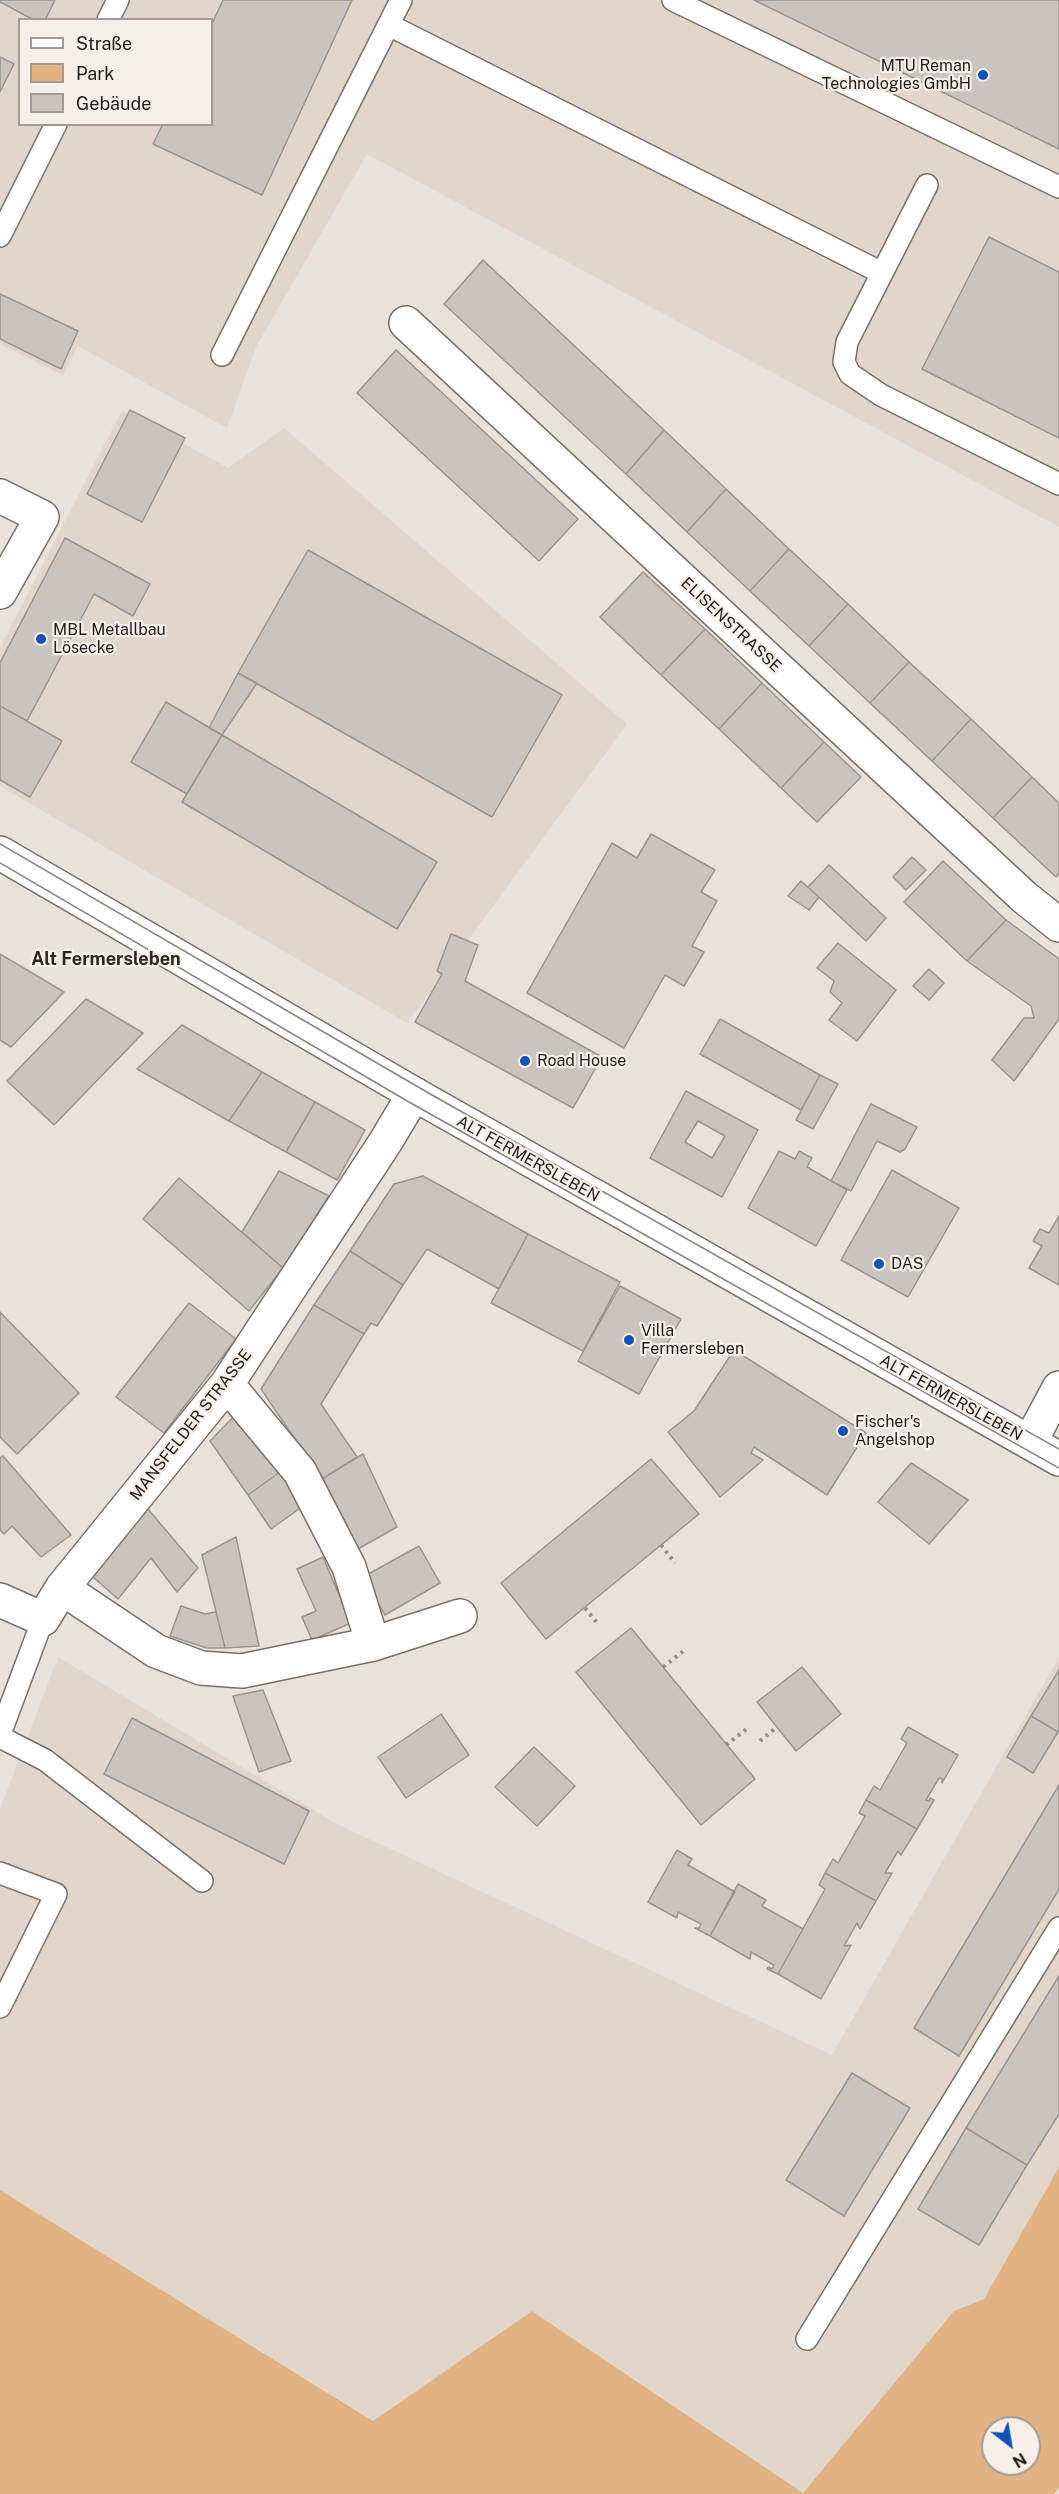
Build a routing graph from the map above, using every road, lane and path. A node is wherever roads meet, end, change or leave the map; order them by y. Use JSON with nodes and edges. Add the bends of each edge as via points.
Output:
{"nodes":[{"id":1,"x":118,"y":0,"type":"edge"},
{"id":2,"x":401,"y":0,"type":"edge"},
{"id":3,"x":673,"y":0,"type":"edge"},
{"id":4,"x":109,"y":18,"type":"edge"},
{"id":5,"x":389,"y":25,"type":"junction"},
{"id":6,"x":55,"y":126,"type":"edge"},
{"id":7,"x":927,"y":185,"type":"dead end"},
{"id":8,"x":1059,"y":188,"type":"edge"},
{"id":9,"x":0,"y":236,"type":"edge"},
{"id":10,"x":882,"y":273,"type":"junction"},
{"id":11,"x":406,"y":323,"type":"dead end"},
{"id":12,"x":222,"y":355,"type":"dead end"},
{"id":13,"x":1059,"y":484,"type":"edge"},
{"id":14,"x":0,"y":496,"type":"edge"},
{"id":15,"x":0,"y":592,"type":"edge"},
{"id":16,"x":0,"y":853,"type":"edge"},
{"id":17,"x":1059,"y":925,"type":"edge"},
{"id":18,"x":414,"y":1095,"type":"junction"},
{"id":19,"x":227,"y":1384,"type":"junction"},
{"id":20,"x":1059,"y":1388,"type":"edge"},
{"id":21,"x":1030,"y":1442,"type":"junction"},
{"id":22,"x":1059,"y":1459,"type":"edge"},
{"id":23,"x":661,"y":1545,"type":"dead end"},
{"id":24,"x":675,"y":1563,"type":"dead end"},
{"id":25,"x":62,"y":1588,"type":"junction"},
{"id":26,"x":0,"y":1600,"type":"edge"},
{"id":27,"x":585,"y":1608,"type":"dead end"},
{"id":28,"x":460,"y":1616,"type":"dead end"},
{"id":29,"x":43,"y":1619,"type":"junction"},
{"id":30,"x":597,"y":1623,"type":"dead end"},
{"id":31,"x":373,"y":1644,"type":"junction"},
{"id":32,"x":686,"y":1649,"type":"dead end"},
{"id":33,"x":663,"y":1667,"type":"dead end"},
{"id":34,"x":749,"y":1727,"type":"dead end"},
{"id":35,"x":777,"y":1727,"type":"dead end"},
{"id":36,"x":0,"y":1736,"type":"edge"},
{"id":37,"x":759,"y":1741,"type":"dead end"},
{"id":38,"x":726,"y":1745,"type":"dead end"},
{"id":39,"x":0,"y":1873,"type":"edge"},
{"id":40,"x":202,"y":1881,"type":"dead end"},
{"id":41,"x":1059,"y":1928,"type":"edge"},
{"id":42,"x":0,"y":2007,"type":"edge"},
{"id":43,"x":807,"y":2339,"type":"dead end"}],
"edges":[{"from":1,"to":4,"type":"lane"},
{"from":2,"to":5,"type":"lane"},
{"from":3,"to":8,"type":"lane"},
{"from":5,"to":10,"type":"lane"},
{"from":5,"to":12,"type":"lane"},
{"from":6,"to":9,"type":"lane"},
{"from":7,"to":10,"type":"lane"},
{"from":10,"to":13,"type":"lane","via":[[847,342],[844,362],[850,374],[881,395]]},
{"from":11,"to":17,"type":"street","name":"ELISENSTRASSE","via":[[1024,897]]},
{"from":14,"to":15,"type":"street","via":[[42,517]]},
{"from":16,"to":18,"type":"street","name":"ALT FERMERSLEBEN"},
{"from":18,"to":19,"type":"street","name":"MANSFELDER STRASSE"},
{"from":18,"to":21,"type":"street","name":"ALT FERMERSLEBEN"},
{"from":19,"to":25,"type":"street","name":"MANSFELDER STRASSE"},
{"from":19,"to":31,"type":"street","via":[[300,1472],[348,1567]]},
{"from":20,"to":21,"type":"street"},
{"from":21,"to":22,"type":"street","name":"ALT FERMERSLEBEN"},
{"from":23,"to":24,"type":"path"},
{"from":25,"to":29,"type":"street","name":"MANSFELDER STRASSE"},
{"from":25,"to":31,"type":"street","via":[[156,1651],[201,1668],[242,1671]]},
{"from":26,"to":29,"type":"street"},
{"from":27,"to":30,"type":"path"},
{"from":28,"to":31,"type":"street"},
{"from":29,"to":36,"type":"lane"},
{"from":32,"to":33,"type":"path"},
{"from":34,"to":38,"type":"path"},
{"from":35,"to":37,"type":"path"},
{"from":36,"to":40,"type":"lane","via":[[45,1760]]},
{"from":39,"to":42,"type":"lane","via":[[56,1894]]},
{"from":41,"to":43,"type":"lane"}]}
